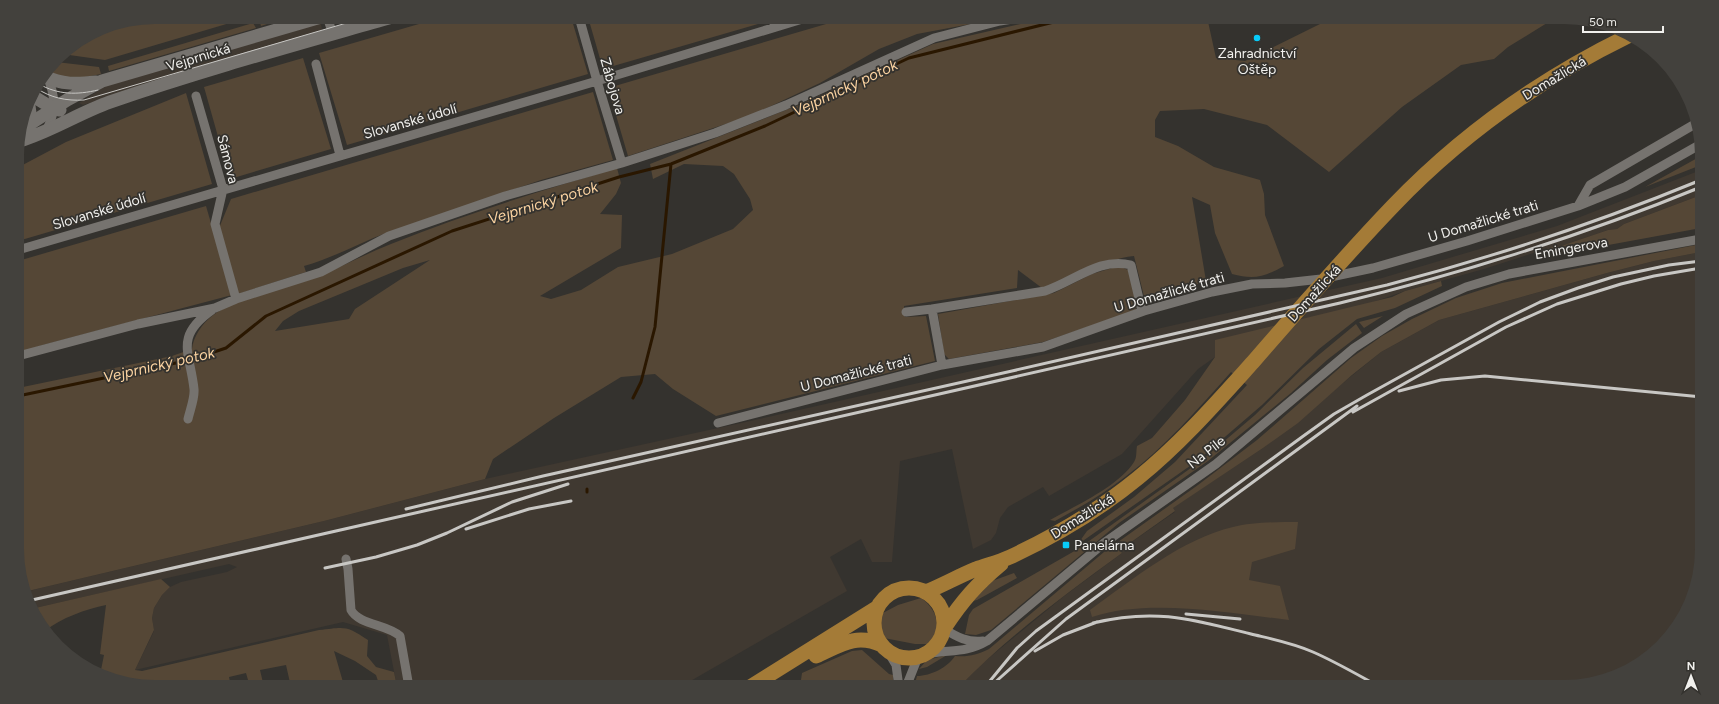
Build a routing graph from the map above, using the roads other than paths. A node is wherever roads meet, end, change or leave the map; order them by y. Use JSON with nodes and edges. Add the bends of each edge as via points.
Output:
{"nodes":[{"id":1,"x":287,"y":24,"type":"edge"},
{"id":2,"x":329,"y":24,"type":"edge"},
{"id":3,"x":368,"y":24,"type":"edge"},
{"id":4,"x":581,"y":24,"type":"edge"},
{"id":5,"x":774,"y":24,"type":"edge"},
{"id":6,"x":785,"y":24,"type":"edge"},
{"id":7,"x":988,"y":24,"type":"edge"},
{"id":8,"x":775,"y":27,"type":"junction"},
{"id":9,"x":333,"y":34,"type":"junction"},
{"id":10,"x":1623,"y":39,"type":"edge"},
{"id":11,"x":316,"y":64,"type":"dead end"},
{"id":12,"x":49,"y":78,"type":"edge"},
{"id":13,"x":47,"y":80,"type":"edge"},
{"id":14,"x":102,"y":81,"type":"junction"},
{"id":15,"x":597,"y":82,"type":"junction"},
{"id":16,"x":196,"y":96,"type":"dead end"},
{"id":17,"x":37,"y":99,"type":"edge"},
{"id":18,"x":54,"y":109,"type":"junction"},
{"id":19,"x":91,"y":109,"type":"junction"},
{"id":20,"x":27,"y":126,"type":"edge"},
{"id":21,"x":1692,"y":126,"type":"edge"},
{"id":22,"x":47,"y":129,"type":"junction"},
{"id":23,"x":25,"y":138,"type":"edge"},
{"id":24,"x":1695,"y":148,"type":"edge"},
{"id":25,"x":340,"y":155,"type":"junction"},
{"id":26,"x":622,"y":163,"type":"junction"},
{"id":27,"x":223,"y":189,"type":"junction"},
{"id":28,"x":1578,"y":206,"type":"junction"},
{"id":29,"x":1695,"y":240,"type":"edge"},
{"id":30,"x":24,"y":248,"type":"edge"},
{"id":31,"x":1448,"y":294,"type":"joint"},
{"id":32,"x":236,"y":299,"type":"junction"},
{"id":33,"x":215,"y":308,"type":"junction"},
{"id":34,"x":932,"y":309,"type":"junction"},
{"id":35,"x":1144,"y":311,"type":"junction"},
{"id":36,"x":906,"y":312,"type":"dead end"},
{"id":37,"x":24,"y":354,"type":"edge"},
{"id":38,"x":942,"y":365,"type":"junction"},
{"id":39,"x":188,"y":419,"type":"dead end"},
{"id":40,"x":718,"y":423,"type":"dead end"},
{"id":41,"x":1008,"y":558,"type":"junction"},
{"id":42,"x":346,"y":559,"type":"dead end"},
{"id":43,"x":926,"y":592,"type":"junction"},
{"id":44,"x":878,"y":607,"type":"junction"},
{"id":45,"x":944,"y":628,"type":"junction"},
{"id":46,"x":987,"y":641,"type":"junction"},
{"id":47,"x":884,"y":647,"type":"junction"},
{"id":48,"x":922,"y":656,"type":"junction"},
{"id":49,"x":766,"y":678,"type":"junction"},
{"id":50,"x":408,"y":680,"type":"edge"},
{"id":51,"x":762,"y":680,"type":"edge"},
{"id":52,"x":898,"y":680,"type":"edge"},
{"id":53,"x":910,"y":680,"type":"edge"}],
"edges":[{"from":1,"to":14,"type":"main road","name":"Vejprnická"},
{"from":2,"to":9,"type":"street"},
{"from":3,"to":9,"type":"main road","name":"Vejprnická"},
{"from":4,"to":15,"type":"street","name":"Zábojova"},
{"from":5,"to":8,"type":"street"},
{"from":6,"to":8,"type":"street","name":"Slovanské údolí"},
{"from":7,"to":26,"type":"street","via":[[934,38],[715,134]]},
{"from":8,"to":15,"type":"street","name":"Slovanské údolí"},
{"from":9,"to":19,"type":"main road","name":"Vejprnická","via":[[190,76]]},
{"from":10,"to":41,"type":"main road","name":"Domažlická","via":[[1531,90],[1494,116],[1431,168],[1370,230],[1172,449],[1102,505],[1060,531]]},
{"from":11,"to":25,"type":"street"},
{"from":12,"to":14,"type":"main road","via":[[71,84]]},
{"from":13,"to":18,"type":"street","via":[[53,92]]},
{"from":14,"to":18,"type":"main road","name":"Vejprnická"},
{"from":15,"to":25,"type":"street","name":"Slovanské údolí"},
{"from":15,"to":26,"type":"street","name":"Zábojova"},
{"from":16,"to":27,"type":"street","name":"Sámova"},
{"from":17,"to":18,"type":"main road"},
{"from":18,"to":19,"type":"main road","via":[[74,112]]},
{"from":18,"to":20,"type":"main road","name":"Vejprnická"},
{"from":18,"to":22,"type":"street"},
{"from":19,"to":22,"type":"main road","name":"Vejprnická"},
{"from":21,"to":28,"type":"street","via":[[1590,185]]},
{"from":22,"to":23,"type":"main road","name":"Vejprnická"},
{"from":24,"to":28,"type":"street","name":"U Domažlické trati","via":[[1625,187]]},
{"from":25,"to":27,"type":"street","name":"Slovanské údolí"},
{"from":26,"to":32,"type":"street","via":[[505,196],[389,236],[321,272]]},
{"from":27,"to":30,"type":"street","name":"Slovanské údolí"},
{"from":27,"to":32,"type":"street","name":"Sámova","via":[[215,224]]},
{"from":28,"to":35,"type":"street","name":"U Domažlické trati","via":[[1373,268],[1321,279],[1252,284]]},
{"from":29,"to":31,"type":"street","name":"Emingerova","via":[[1508,274]]},
{"from":31,"to":46,"type":"street","name":"Na Pile","via":[[1378,330],[1354,348],[1216,464],[1104,542]]},
{"from":32,"to":33,"type":"street"},
{"from":33,"to":37,"type":"street","via":[[124,328]]},
{"from":33,"to":39,"type":"street","via":[[203,316],[193,328],[186,346],[194,391]]},
{"from":34,"to":35,"type":"street","via":[[1045,291],[1062,285],[1092,268],[1120,262],[1131,265]]},
{"from":34,"to":36,"type":"street"},
{"from":34,"to":38,"type":"street"},
{"from":35,"to":38,"type":"street","name":"U Domažlické trati","via":[[1043,347]]},
{"from":38,"to":40,"type":"street","name":"U Domažlické trati"},
{"from":41,"to":43,"type":"main road","name":"Domažlická"},
{"from":41,"to":45,"type":"main road","name":"Domažlická","via":[[961,602]]},
{"from":42,"to":50,"type":"street","via":[[351,610],[360,619],[395,631],[400,636]]},
{"from":43,"to":44,"type":"main road","via":[[912,588],[897,590],[886,597]]},
{"from":43,"to":45,"type":"main road","via":[[938,603],[944,618]]},
{"from":44,"to":47,"type":"main road","via":[[874,622],[875,630]]},
{"from":44,"to":49,"type":"main road"},
{"from":45,"to":46,"type":"street","via":[[964,640]]},
{"from":45,"to":48,"type":"main road","name":"Domažlická","via":[[938,644]]},
{"from":46,"to":48,"type":"street","name":"Na Pile","via":[[968,650],[938,651]]},
{"from":47,"to":48,"type":"main road","via":[[902,657]]},
{"from":47,"to":49,"type":"main road","via":[[868,640],[849,641]]},
{"from":47,"to":52,"type":"street","via":[[896,665]]},
{"from":48,"to":53,"type":"street"},
{"from":49,"to":51,"type":"main road"}]}
